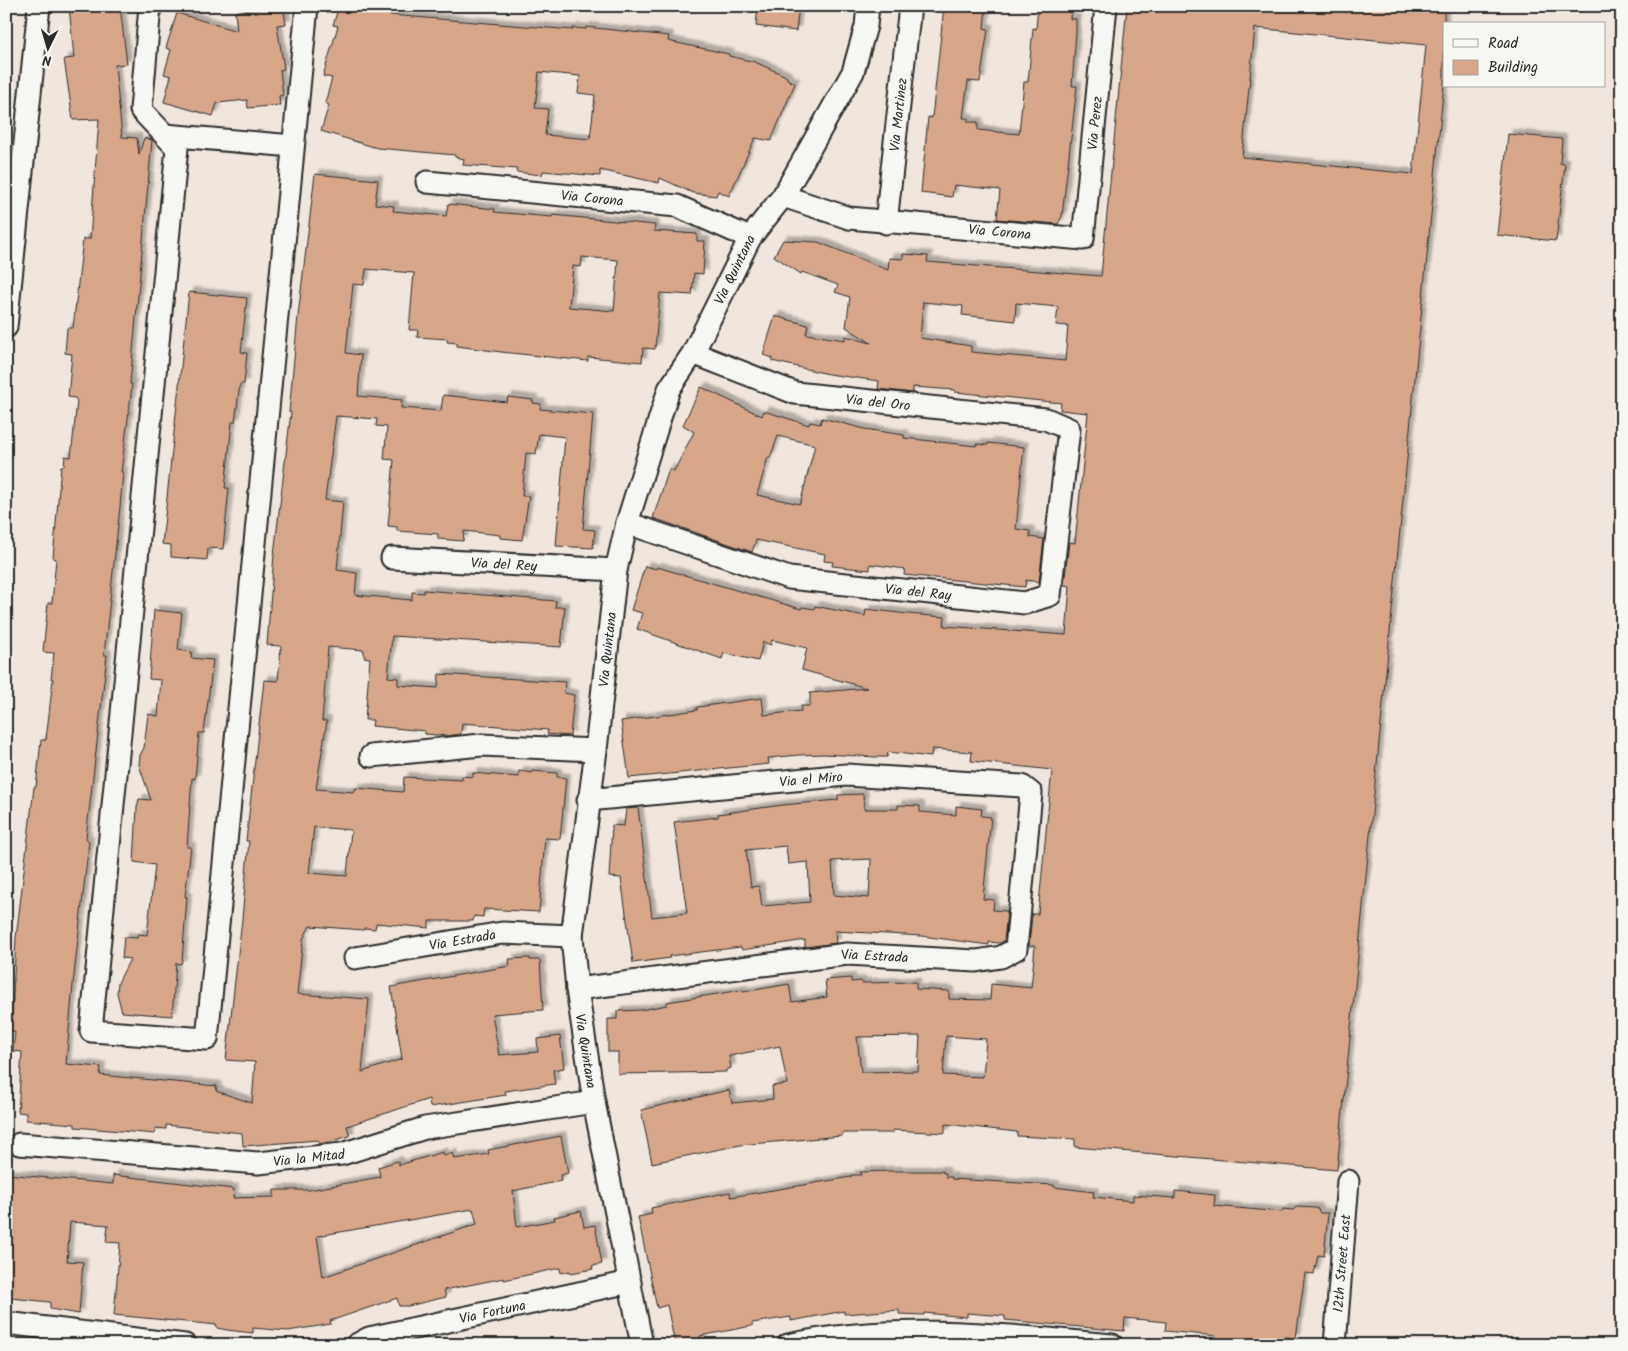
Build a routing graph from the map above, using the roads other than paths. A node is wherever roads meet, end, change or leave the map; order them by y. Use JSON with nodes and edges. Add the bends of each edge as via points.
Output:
{"nodes":[{"id":1,"x":39,"y":6,"type":"edge"},
{"id":2,"x":150,"y":6,"type":"edge"},
{"id":3,"x":307,"y":6,"type":"edge"},
{"id":4,"x":868,"y":6,"type":"edge"},
{"id":5,"x":910,"y":6,"type":"edge"},
{"id":6,"x":1106,"y":6,"type":"edge"},
{"id":7,"x":165,"y":135,"type":"junction"},
{"id":8,"x":293,"y":146,"type":"junction"},
{"id":9,"x":427,"y":182,"type":"dead end"},
{"id":10,"x":783,"y":196,"type":"junction"},
{"id":11,"x":886,"y":222,"type":"junction"},
{"id":12,"x":750,"y":238,"type":"junction"},
{"id":13,"x":1083,"y":239,"type":"joint"},
{"id":14,"x":6,"y":327,"type":"edge"},
{"id":15,"x":693,"y":353,"type":"junction"},
{"id":16,"x":1069,"y":429,"type":"joint"},
{"id":17,"x":627,"y":523,"type":"junction"},
{"id":18,"x":392,"y":558,"type":"dead end"},
{"id":19,"x":616,"y":570,"type":"junction"},
{"id":20,"x":596,"y":750,"type":"junction"},
{"id":21,"x":371,"y":756,"type":"dead end"},
{"id":22,"x":1031,"y":793,"type":"joint"},
{"id":23,"x":588,"y":800,"type":"junction"},
{"id":24,"x":572,"y":936,"type":"junction"},
{"id":25,"x":355,"y":958,"type":"dead end"},
{"id":26,"x":577,"y":989,"type":"junction"},
{"id":27,"x":594,"y":1102,"type":"junction"},
{"id":28,"x":19,"y":1144,"type":"dead end"},
{"id":29,"x":1348,"y":1182,"type":"dead end"},
{"id":30,"x":630,"y":1282,"type":"junction"},
{"id":31,"x":6,"y":1323,"type":"edge"},
{"id":32,"x":185,"y":1345,"type":"edge"},
{"id":33,"x":356,"y":1345,"type":"edge"},
{"id":34,"x":642,"y":1345,"type":"edge"},
{"id":35,"x":788,"y":1345,"type":"edge"},
{"id":36,"x":1112,"y":1345,"type":"edge"},
{"id":37,"x":1335,"y":1345,"type":"edge"}],
"edges":[{"from":1,"to":14,"type":"street"},
{"from":2,"to":7,"type":"street","via":[[141,110]]},
{"from":3,"to":8,"type":"street"},
{"from":4,"to":10,"type":"street","name":"Via Quintana","via":[[853,72]]},
{"from":5,"to":11,"type":"street","name":"Via Martinez"},
{"from":6,"to":13,"type":"street","name":"Via Perez"},
{"from":7,"to":8,"type":"street"},
{"from":7,"to":8,"type":"street","via":[[177,148],[91,1031],[207,1039]]},
{"from":9,"to":12,"type":"street","name":"Via Corona","via":[[677,206]]},
{"from":10,"to":11,"type":"street","name":"Via Corona","via":[[850,218]]},
{"from":10,"to":12,"type":"street","name":"Via Quintana"},
{"from":11,"to":13,"type":"street","name":"Via Corona"},
{"from":12,"to":15,"type":"street","name":"Via Quintana"},
{"from":15,"to":16,"type":"street","name":"Via del Oro","via":[[795,394],[1046,419]]},
{"from":15,"to":17,"type":"street","name":"Via Quintana","via":[[669,390]]},
{"from":16,"to":17,"type":"street","name":"Via del Ray","via":[[1050,595],[1025,603],[789,578]]},
{"from":17,"to":19,"type":"street","name":"Via Quintana"},
{"from":18,"to":19,"type":"street","name":"Via del Rey"},
{"from":19,"to":20,"type":"street","name":"Via Quintana"},
{"from":20,"to":21,"type":"street","via":[[481,745]]},
{"from":20,"to":23,"type":"street","name":"Via Quintana"},
{"from":22,"to":23,"type":"street","name":"Via el Miro","via":[[1022,786],[846,775]]},
{"from":22,"to":26,"type":"street","name":"Via Estrada","via":[[1016,949],[1001,957],[976,961],[847,954]]},
{"from":23,"to":24,"type":"street","name":"Via Quintana"},
{"from":24,"to":25,"type":"street","name":"Via Estrada","via":[[502,933]]},
{"from":24,"to":26,"type":"street","name":"Via Quintana"},
{"from":26,"to":27,"type":"street","name":"Via Quintana"},
{"from":27,"to":28,"type":"street","name":"Via la Mitad","via":[[425,1128],[342,1154],[258,1163]]},
{"from":27,"to":30,"type":"street","name":"Via Quintana"},
{"from":29,"to":37,"type":"street","name":"12th Street East"},
{"from":30,"to":33,"type":"street","name":"Via Fortuna","via":[[369,1338]]},
{"from":30,"to":34,"type":"street","name":"Via Quintana"},
{"from":31,"to":32,"type":"street"},
{"from":35,"to":36,"type":"street","via":[[826,1336],[968,1332]]}]}
